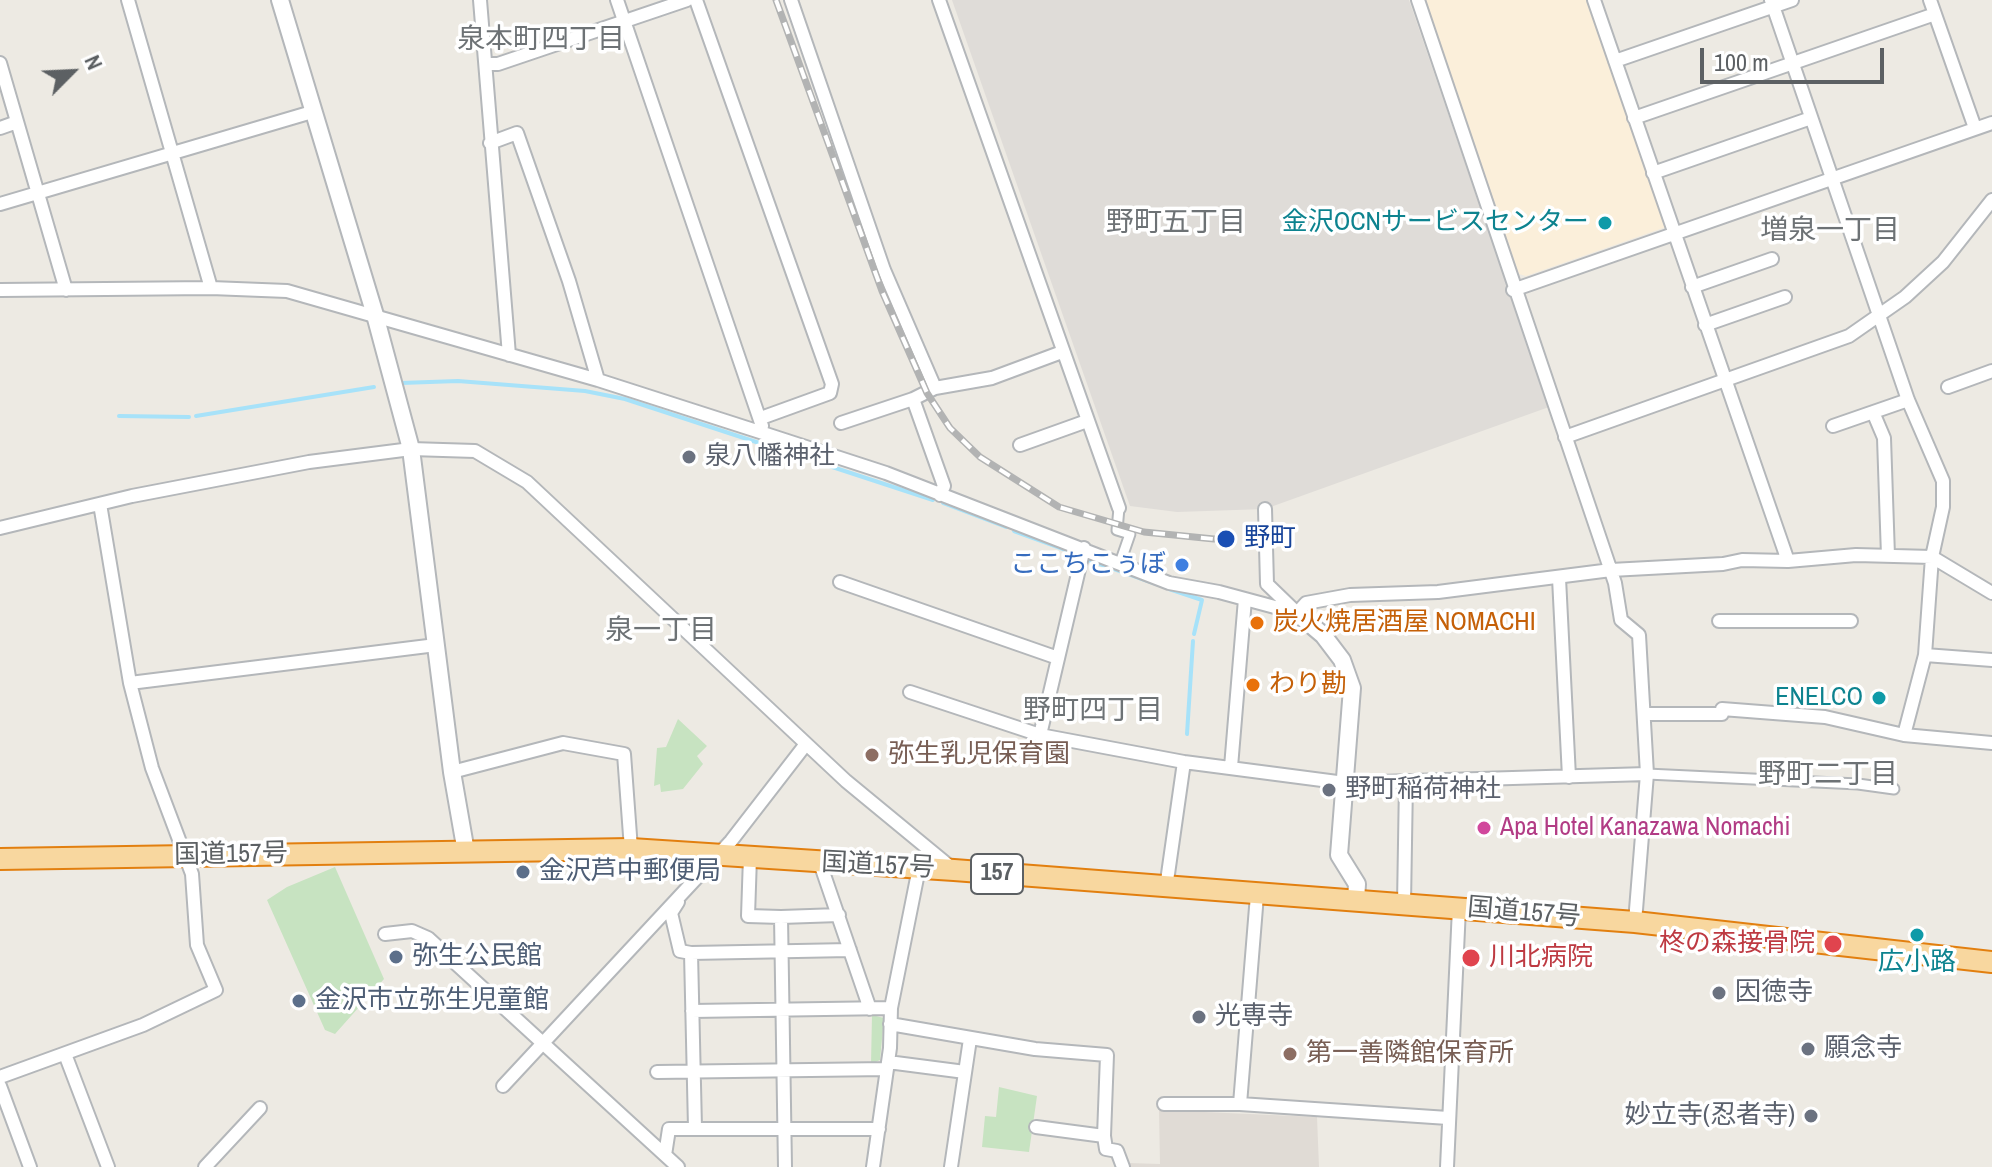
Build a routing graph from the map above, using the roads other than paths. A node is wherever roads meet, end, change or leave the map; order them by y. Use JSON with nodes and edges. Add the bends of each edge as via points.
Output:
{"nodes":[{"id":1,"x":128,"y":0,"type":"edge"},
{"id":2,"x":280,"y":0,"type":"edge"},
{"id":3,"x":480,"y":0,"type":"edge"},
{"id":4,"x":617,"y":0,"type":"edge"},
{"id":5,"x":687,"y":0,"type":"edge"},
{"id":6,"x":696,"y":0,"type":"edge"},
{"id":7,"x":791,"y":0,"type":"edge"},
{"id":8,"x":939,"y":0,"type":"edge"},
{"id":9,"x":1418,"y":0,"type":"edge"},
{"id":10,"x":1792,"y":0,"type":"edge"},
{"id":11,"x":1930,"y":0,"type":"edge"},
{"id":12,"x":1597,"y":1,"type":"edge"},
{"id":13,"x":1772,"y":3,"type":"edge"},
{"id":14,"x":1935,"y":14,"type":"junction"},
{"id":15,"x":624,"y":21,"type":"junction"},
{"id":16,"x":1615,"y":61,"type":"junction"},
{"id":17,"x":0,"y":63,"type":"edge"},
{"id":18,"x":1793,"y":63,"type":"junction"},
{"id":19,"x":486,"y":64,"type":"junction"},
{"id":20,"x":312,"y":112,"type":"junction"},
{"id":21,"x":1634,"y":118,"type":"junction"},
{"id":22,"x":1811,"y":118,"type":"junction"},
{"id":23,"x":17,"y":122,"type":"junction"},
{"id":24,"x":1992,"y":123,"type":"edge"},
{"id":25,"x":0,"y":128,"type":"edge"},
{"id":26,"x":1975,"y":128,"type":"junction"},
{"id":27,"x":490,"y":143,"type":"junction"},
{"id":28,"x":173,"y":154,"type":"junction"},
{"id":29,"x":1653,"y":173,"type":"junction"},
{"id":30,"x":1832,"y":178,"type":"junction"},
{"id":31,"x":37,"y":193,"type":"junction"},
{"id":32,"x":1992,"y":200,"type":"edge"},
{"id":33,"x":0,"y":204,"type":"edge"},
{"id":34,"x":1673,"y":232,"type":"junction"},
{"id":35,"x":1772,"y":259,"type":"dead end"},
{"id":36,"x":1692,"y":287,"type":"junction"},
{"id":37,"x":211,"y":288,"type":"junction"},
{"id":38,"x":0,"y":290,"type":"edge"},
{"id":39,"x":66,"y":290,"type":"junction"},
{"id":40,"x":1513,"y":290,"type":"junction"},
{"id":41,"x":1785,"y":297,"type":"dead end"},
{"id":42,"x":375,"y":315,"type":"junction"},
{"id":43,"x":1879,"y":317,"type":"junction"},
{"id":44,"x":1705,"y":325,"type":"junction"},
{"id":45,"x":1062,"y":352,"type":"junction"},
{"id":46,"x":509,"y":355,"type":"junction"},
{"id":47,"x":1992,"y":371,"type":"edge"},
{"id":48,"x":598,"y":380,"type":"junction"},
{"id":49,"x":1724,"y":381,"type":"junction"},
{"id":50,"x":1948,"y":387,"type":"dead end"},
{"id":51,"x":935,"y":388,"type":"junction"},
{"id":52,"x":913,"y":399,"type":"junction"},
{"id":53,"x":1908,"y":400,"type":"junction"},
{"id":54,"x":1873,"y":412,"type":"junction"},
{"id":55,"x":761,"y":418,"type":"junction"},
{"id":56,"x":1087,"y":421,"type":"junction"},
{"id":57,"x":841,"y":423,"type":"dead end"},
{"id":58,"x":1833,"y":426,"type":"dead end"},
{"id":59,"x":763,"y":433,"type":"junction"},
{"id":60,"x":1565,"y":437,"type":"junction"},
{"id":61,"x":1020,"y":445,"type":"dead end"},
{"id":62,"x":411,"y":449,"type":"junction"},
{"id":63,"x":940,"y":495,"type":"junction"},
{"id":64,"x":100,"y":504,"type":"junction"},
{"id":65,"x":1119,"y":508,"type":"joint"},
{"id":66,"x":1265,"y":509,"type":"dead end"},
{"id":67,"x":0,"y":528,"type":"edge"},
{"id":68,"x":1084,"y":548,"type":"junction"},
{"id":69,"x":1888,"y":556,"type":"junction"},
{"id":70,"x":1932,"y":557,"type":"junction"},
{"id":71,"x":1788,"y":561,"type":"junction"},
{"id":72,"x":1120,"y":563,"type":"junction"},
{"id":73,"x":1611,"y":570,"type":"junction"},
{"id":74,"x":1559,"y":578,"type":"junction"},
{"id":75,"x":840,"y":582,"type":"dead end"},
{"id":76,"x":1992,"y":593,"type":"edge"},
{"id":77,"x":1245,"y":599,"type":"junction"},
{"id":78,"x":1297,"y":613,"type":"junction"},
{"id":79,"x":1719,"y":621,"type":"dead end"},
{"id":80,"x":1851,"y":621,"type":"dead end"},
{"id":81,"x":436,"y":645,"type":"junction"},
{"id":82,"x":1925,"y":655,"type":"junction"},
{"id":83,"x":1058,"y":658,"type":"junction"},
{"id":84,"x":1992,"y":660,"type":"edge"},
{"id":85,"x":130,"y":683,"type":"junction"},
{"id":86,"x":910,"y":692,"type":"dead end"},
{"id":87,"x":1644,"y":714,"type":"junction"},
{"id":88,"x":1040,"y":735,"type":"junction"},
{"id":89,"x":1904,"y":735,"type":"junction"},
{"id":90,"x":1992,"y":743,"type":"edge"},
{"id":91,"x":806,"y":744,"type":"junction"},
{"id":92,"x":1184,"y":762,"type":"junction"},
{"id":93,"x":1231,"y":767,"type":"junction"},
{"id":94,"x":452,"y":772,"type":"junction"},
{"id":95,"x":1647,"y":774,"type":"junction"},
{"id":96,"x":1569,"y":777,"type":"junction"},
{"id":97,"x":1406,"y":782,"type":"junction"},
{"id":98,"x":1345,"y":783,"type":"junction"},
{"id":99,"x":1894,"y":789,"type":"dead end"},
{"id":100,"x":631,"y":849,"type":"junction"},
{"id":101,"x":466,"y":852,"type":"junction"},
{"id":102,"x":717,"y":854,"type":"junction"},
{"id":103,"x":183,"y":856,"type":"junction"},
{"id":104,"x":750,"y":857,"type":"junction"},
{"id":105,"x":0,"y":859,"type":"edge"},
{"id":106,"x":820,"y":863,"type":"junction"},
{"id":107,"x":919,"y":868,"type":"junction"},
{"id":108,"x":954,"y":870,"type":"junction"},
{"id":109,"x":1166,"y":888,"type":"junction"},
{"id":110,"x":685,"y":889,"type":"junction"},
{"id":111,"x":1257,"y":895,"type":"junction"},
{"id":112,"x":1356,"y":900,"type":"junction"},
{"id":113,"x":1404,"y":904,"type":"junction"},
{"id":114,"x":1459,"y":908,"type":"junction"},
{"id":115,"x":839,"y":915,"type":"junction"},
{"id":116,"x":781,"y":917,"type":"junction"},
{"id":117,"x":1635,"y":922,"type":"junction"},
{"id":118,"x":385,"y":934,"type":"dead end"},
{"id":119,"x":782,"y":950,"type":"junction"},
{"id":120,"x":850,"y":950,"type":"junction"},
{"id":121,"x":691,"y":953,"type":"junction"},
{"id":122,"x":1992,"y":962,"type":"edge"},
{"id":123,"x":891,"y":1008,"type":"junction"},
{"id":124,"x":870,"y":1009,"type":"junction"},
{"id":125,"x":692,"y":1011,"type":"junction"},
{"id":126,"x":783,"y":1011,"type":"junction"},
{"id":127,"x":890,"y":1024,"type":"junction"},
{"id":128,"x":970,"y":1039,"type":"junction"},
{"id":129,"x":542,"y":1043,"type":"junction"},
{"id":130,"x":65,"y":1054,"type":"junction"},
{"id":131,"x":888,"y":1065,"type":"junction"},
{"id":132,"x":784,"y":1070,"type":"junction"},
{"id":133,"x":694,"y":1071,"type":"junction"},
{"id":134,"x":657,"y":1072,"type":"dead end"},
{"id":135,"x":965,"y":1072,"type":"junction"},
{"id":136,"x":0,"y":1077,"type":"edge"},
{"id":137,"x":0,"y":1086,"type":"edge"},
{"id":138,"x":503,"y":1086,"type":"dead end"},
{"id":139,"x":1164,"y":1104,"type":"dead end"},
{"id":140,"x":1240,"y":1104,"type":"junction"},
{"id":141,"x":260,"y":1108,"type":"dead end"},
{"id":142,"x":1448,"y":1118,"type":"junction"},
{"id":143,"x":1036,"y":1127,"type":"dead end"},
{"id":144,"x":695,"y":1128,"type":"junction"},
{"id":145,"x":785,"y":1128,"type":"junction"},
{"id":146,"x":879,"y":1129,"type":"junction"},
{"id":147,"x":1104,"y":1136,"type":"junction"},
{"id":148,"x":665,"y":1155,"type":"junction"},
{"id":149,"x":30,"y":1167,"type":"edge"},
{"id":150,"x":108,"y":1167,"type":"edge"},
{"id":151,"x":205,"y":1167,"type":"edge"},
{"id":152,"x":678,"y":1167,"type":"edge"},
{"id":153,"x":785,"y":1167,"type":"edge"},
{"id":154,"x":873,"y":1167,"type":"edge"},
{"id":155,"x":951,"y":1167,"type":"edge"},
{"id":156,"x":1123,"y":1167,"type":"edge"},
{"id":157,"x":1447,"y":1167,"type":"edge"}],
"edges":[{"from":1,"to":28,"type":"street"},
{"from":2,"to":20,"type":"street"},
{"from":3,"to":19,"type":"street"},
{"from":4,"to":15,"type":"street"},
{"from":5,"to":15,"type":"street"},
{"from":6,"to":55,"type":"street","via":[[832,384],[830,393]]},
{"from":7,"to":51,"type":"street","via":[[884,270]]},
{"from":8,"to":45,"type":"street"},
{"from":9,"to":40,"type":"street"},
{"from":10,"to":13,"type":"street"},
{"from":11,"to":14,"type":"street"},
{"from":12,"to":16,"type":"street"},
{"from":13,"to":16,"type":"street"},
{"from":13,"to":18,"type":"street"},
{"from":14,"to":18,"type":"street"},
{"from":14,"to":26,"type":"street"},
{"from":15,"to":19,"type":"street"},
{"from":15,"to":55,"type":"street"},
{"from":16,"to":21,"type":"street"},
{"from":17,"to":23,"type":"street"},
{"from":18,"to":21,"type":"street"},
{"from":18,"to":22,"type":"street"},
{"from":19,"to":27,"type":"street"},
{"from":20,"to":28,"type":"street"},
{"from":20,"to":42,"type":"street"},
{"from":21,"to":29,"type":"street"},
{"from":22,"to":29,"type":"street"},
{"from":22,"to":30,"type":"street"},
{"from":23,"to":25,"type":"street"},
{"from":23,"to":31,"type":"street"},
{"from":24,"to":26,"type":"street"},
{"from":26,"to":30,"type":"street"},
{"from":27,"to":46,"type":"street"},
{"from":27,"to":48,"type":"street","via":[[517,133]]},
{"from":28,"to":31,"type":"street"},
{"from":28,"to":37,"type":"street"},
{"from":29,"to":34,"type":"street"},
{"from":30,"to":34,"type":"street"},
{"from":30,"to":43,"type":"street"},
{"from":31,"to":33,"type":"street"},
{"from":31,"to":39,"type":"street"},
{"from":32,"to":43,"type":"street","via":[[1943,262]]},
{"from":34,"to":36,"type":"street"},
{"from":34,"to":40,"type":"street"},
{"from":35,"to":36,"type":"street"},
{"from":36,"to":44,"type":"street"},
{"from":37,"to":39,"type":"street"},
{"from":37,"to":42,"type":"street","via":[[287,291]]},
{"from":38,"to":39,"type":"street"},
{"from":40,"to":60,"type":"street"},
{"from":41,"to":44,"type":"street"},
{"from":42,"to":46,"type":"street"},
{"from":42,"to":62,"type":"street"},
{"from":43,"to":49,"type":"street","via":[[1849,336]]},
{"from":43,"to":53,"type":"street"},
{"from":44,"to":49,"type":"street"},
{"from":45,"to":51,"type":"street","via":[[992,378]]},
{"from":45,"to":56,"type":"street"},
{"from":46,"to":48,"type":"street"},
{"from":47,"to":50,"type":"street"},
{"from":48,"to":59,"type":"street"},
{"from":49,"to":60,"type":"street"},
{"from":49,"to":71,"type":"street"},
{"from":51,"to":52,"type":"street"},
{"from":52,"to":57,"type":"street"},
{"from":52,"to":63,"type":"street","via":[[944,486]]},
{"from":53,"to":54,"type":"street"},
{"from":53,"to":70,"type":"street","via":[[1943,481]]},
{"from":54,"to":58,"type":"street"},
{"from":54,"to":69,"type":"street","via":[[1884,438]]},
{"from":55,"to":59,"type":"street"},
{"from":56,"to":61,"type":"street"},
{"from":56,"to":65,"type":"street"},
{"from":59,"to":63,"type":"street"},
{"from":60,"to":73,"type":"street"},
{"from":62,"to":64,"type":"street","via":[[206,480]]},
{"from":62,"to":81,"type":"street"},
{"from":62,"to":91,"type":"street","via":[[475,451],[527,482]]},
{"from":63,"to":68,"type":"street"},
{"from":64,"to":67,"type":"street"},
{"from":64,"to":85,"type":"street"},
{"from":65,"to":72,"type":"street","via":[[1117,530],[1130,534]]},
{"from":66,"to":78,"type":"street","via":[[1267,584]]},
{"from":68,"to":72,"type":"street"},
{"from":68,"to":83,"type":"street"},
{"from":69,"to":70,"type":"street"},
{"from":69,"to":71,"type":"street"},
{"from":70,"to":76,"type":"street"},
{"from":70,"to":82,"type":"street"},
{"from":71,"to":73,"type":"street"},
{"from":72,"to":77,"type":"street","via":[[1169,583]]},
{"from":73,"to":74,"type":"street"},
{"from":73,"to":87,"type":"street","via":[[1621,620],[1639,635]]},
{"from":74,"to":78,"type":"street","via":[[1438,592],[1350,595],[1306,603]]},
{"from":74,"to":96,"type":"street"},
{"from":75,"to":83,"type":"street"},
{"from":77,"to":78,"type":"street"},
{"from":77,"to":93,"type":"street"},
{"from":78,"to":98,"type":"street","via":[[1342,660],[1352,688]]},
{"from":79,"to":80,"type":"street"},
{"from":81,"to":85,"type":"street"},
{"from":81,"to":94,"type":"street"},
{"from":82,"to":84,"type":"street"},
{"from":82,"to":89,"type":"street"},
{"from":83,"to":88,"type":"street"},
{"from":85,"to":103,"type":"street"},
{"from":86,"to":88,"type":"street"},
{"from":87,"to":89,"type":"street","via":[[1722,711],[1825,717]]},
{"from":87,"to":95,"type":"street"},
{"from":88,"to":92,"type":"street"},
{"from":89,"to":90,"type":"street"},
{"from":91,"to":102,"type":"street"},
{"from":91,"to":108,"type":"street"},
{"from":92,"to":93,"type":"street"},
{"from":92,"to":109,"type":"street"},
{"from":93,"to":98,"type":"street"},
{"from":94,"to":100,"type":"street","via":[[563,743],[624,754]]},
{"from":94,"to":101,"type":"street"},
{"from":95,"to":96,"type":"street"},
{"from":95,"to":99,"type":"street"},
{"from":95,"to":117,"type":"street"},
{"from":96,"to":97,"type":"street"},
{"from":97,"to":98,"type":"street"},
{"from":97,"to":113,"type":"street"},
{"from":98,"to":112,"type":"street","via":[[1339,855],[1357,884]]},
{"from":100,"to":101,"type":"highway","name":"国道157号","number":"157"},
{"from":100,"to":102,"type":"highway","name":"国道157号","number":"157"},
{"from":101,"to":103,"type":"highway","name":"国道157号","number":"157"},
{"from":102,"to":104,"type":"highway","name":"国道157号","number":"157"},
{"from":102,"to":110,"type":"street"},
{"from":103,"to":105,"type":"highway","name":"国道157号","number":"157"},
{"from":103,"to":130,"type":"street","via":[[192,874],[197,945],[216,990]]},
{"from":104,"to":106,"type":"highway","name":"国道157号","number":"157"},
{"from":104,"to":116,"type":"street","via":[[748,916]]},
{"from":106,"to":107,"type":"highway","name":"国道157号","number":"157"},
{"from":106,"to":115,"type":"street"},
{"from":107,"to":108,"type":"highway","name":"国道157号","number":"157"},
{"from":107,"to":123,"type":"street"},
{"from":108,"to":109,"type":"highway","name":"国道157号","number":"157"},
{"from":109,"to":111,"type":"highway","name":"国道157号","number":"157"},
{"from":110,"to":121,"type":"street","via":[[671,913],[680,951]]},
{"from":110,"to":129,"type":"street"},
{"from":111,"to":112,"type":"highway","name":"国道157号","number":"157"},
{"from":111,"to":140,"type":"street"},
{"from":112,"to":113,"type":"highway","name":"国道157号","number":"157"},
{"from":113,"to":114,"type":"highway","name":"国道157号","number":"157"},
{"from":114,"to":117,"type":"highway","name":"国道157号","number":"157"},
{"from":114,"to":142,"type":"street"},
{"from":115,"to":116,"type":"street"},
{"from":115,"to":120,"type":"street"},
{"from":116,"to":119,"type":"street"},
{"from":117,"to":122,"type":"highway","name":"国道157号","number":"157"},
{"from":118,"to":129,"type":"street","via":[[412,931],[428,938]]},
{"from":119,"to":120,"type":"street"},
{"from":119,"to":121,"type":"street"},
{"from":119,"to":126,"type":"street"},
{"from":120,"to":124,"type":"street"},
{"from":121,"to":125,"type":"street"},
{"from":123,"to":124,"type":"street"},
{"from":123,"to":127,"type":"street"},
{"from":124,"to":126,"type":"street"},
{"from":125,"to":126,"type":"street"},
{"from":125,"to":133,"type":"street"},
{"from":126,"to":132,"type":"street"},
{"from":127,"to":128,"type":"street"},
{"from":127,"to":131,"type":"street"},
{"from":128,"to":135,"type":"street"},
{"from":128,"to":147,"type":"street","via":[[1107,1055]]},
{"from":129,"to":138,"type":"street"},
{"from":129,"to":148,"type":"street"},
{"from":130,"to":136,"type":"street"},
{"from":130,"to":150,"type":"street"},
{"from":131,"to":132,"type":"street"},
{"from":131,"to":135,"type":"street"},
{"from":131,"to":146,"type":"street"},
{"from":132,"to":133,"type":"street"},
{"from":132,"to":145,"type":"street"},
{"from":133,"to":134,"type":"street"},
{"from":133,"to":144,"type":"street"},
{"from":135,"to":155,"type":"street"},
{"from":137,"to":149,"type":"street"},
{"from":139,"to":140,"type":"street"},
{"from":140,"to":142,"type":"street"},
{"from":141,"to":151,"type":"street"},
{"from":142,"to":157,"type":"street"},
{"from":143,"to":147,"type":"street"},
{"from":144,"to":145,"type":"street"},
{"from":144,"to":148,"type":"street","via":[[669,1129]]},
{"from":145,"to":146,"type":"street"},
{"from":145,"to":153,"type":"street"},
{"from":146,"to":154,"type":"street"},
{"from":147,"to":156,"type":"street","via":[[1106,1149],[1117,1151]]},
{"from":148,"to":152,"type":"street"}]}
